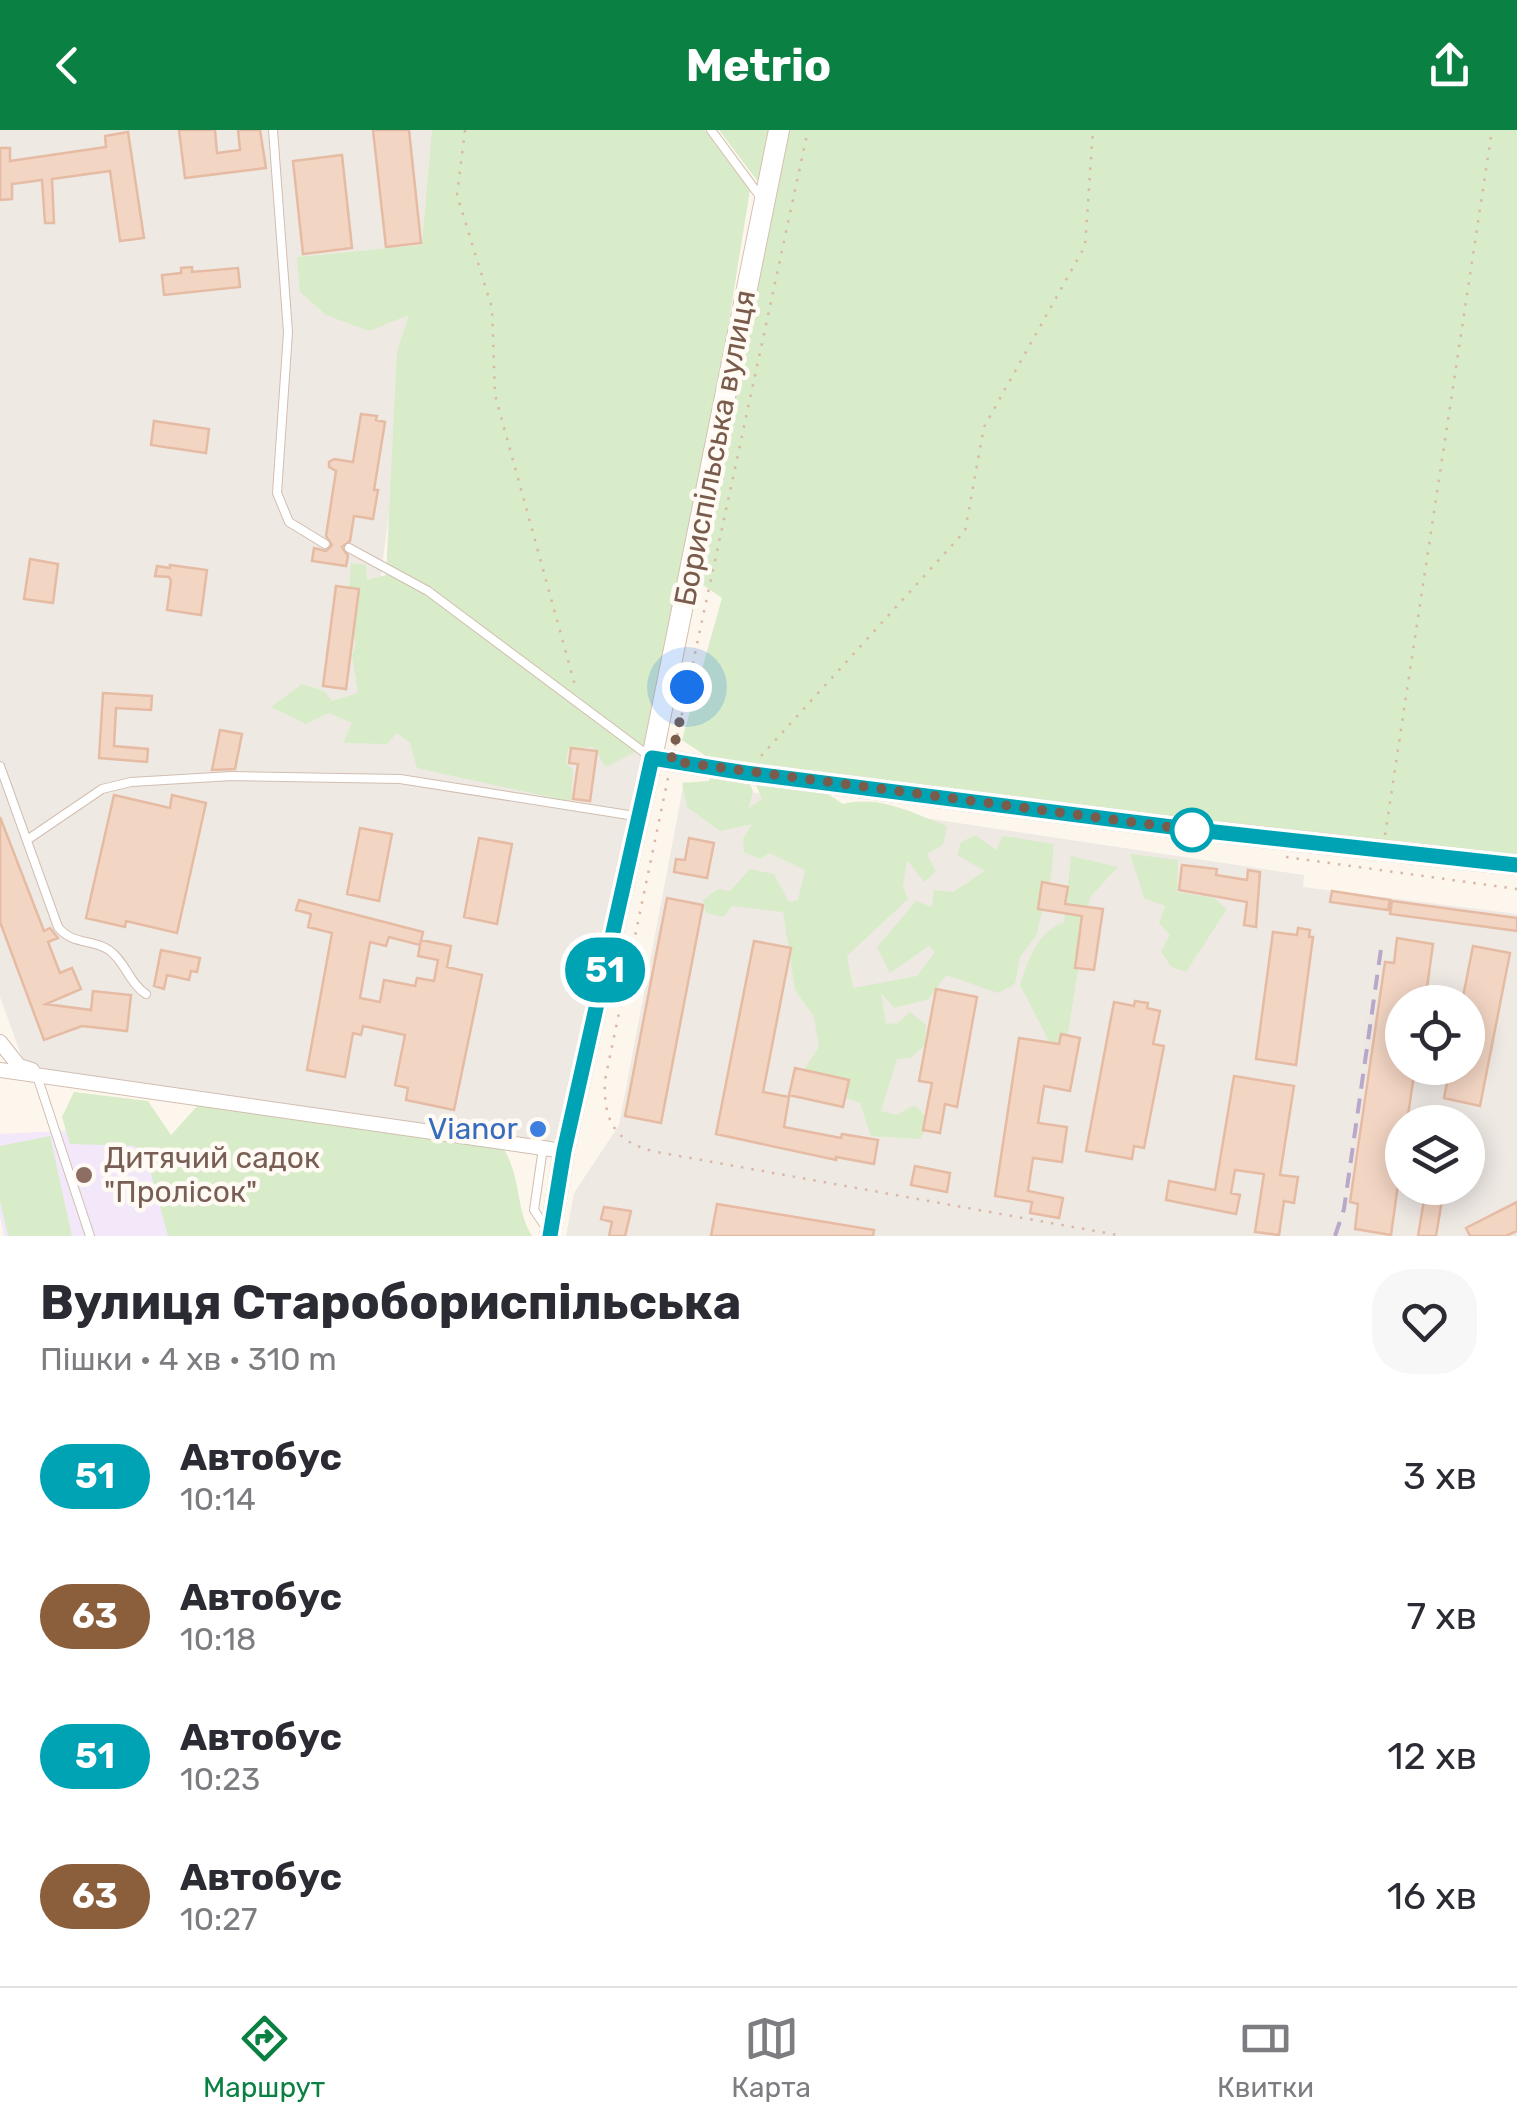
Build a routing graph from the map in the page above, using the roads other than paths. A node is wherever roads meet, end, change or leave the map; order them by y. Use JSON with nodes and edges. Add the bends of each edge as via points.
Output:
{"nodes":[{"id":1,"x":273,"y":130,"type":"edge"},
{"id":2,"x":711,"y":130,"type":"edge"},
{"id":3,"x":779,"y":130,"type":"edge"},
{"id":4,"x":764,"y":202,"type":"junction"},
{"id":5,"x":324,"y":544,"type":"dead end"},
{"id":6,"x":349,"y":548,"type":"dead end"},
{"id":7,"x":662,"y":760,"type":"junction"},
{"id":8,"x":0,"y":766,"type":"edge"},
{"id":9,"x":640,"y":817,"type":"junction"},
{"id":10,"x":27,"y":840,"type":"junction"},
{"id":11,"x":1517,"y":866,"type":"edge"},
{"id":12,"x":146,"y":994,"type":"dead end"},
{"id":13,"x":0,"y":1042,"type":"edge"},
{"id":14,"x":0,"y":1070,"type":"edge"},
{"id":15,"x":44,"y":1077,"type":"junction"},
{"id":16,"x":554,"y":1149,"type":"junction"},
{"id":17,"x":550,"y":1235,"type":"edge"},
{"id":18,"x":90,"y":1236,"type":"edge"}],
"edges":[{"from":1,"to":5,"type":"lane","via":[[288,332],[277,493],[290,522]]},
{"from":2,"to":4,"type":"lane"},
{"from":3,"to":4,"type":"main road","name":"Бориспільська вулиця"},
{"from":4,"to":7,"type":"main road","name":"Бориспільська вулиця"},
{"from":6,"to":7,"type":"lane","via":[[428,591]]},
{"from":7,"to":9,"type":"main road","name":"Бориспільська вулиця"},
{"from":7,"to":11,"type":"main road"},
{"from":8,"to":10,"type":"lane"},
{"from":9,"to":10,"type":"lane","via":[[400,779],[232,776],[102,789]]},
{"from":9,"to":16,"type":"main road","name":"Бориспільська вулиця"},
{"from":10,"to":12,"type":"lane","via":[[58,927],[70,939],[110,951]]},
{"from":13,"to":15,"type":"street","via":[[19,1066]]},
{"from":14,"to":15,"type":"street"},
{"from":15,"to":16,"type":"street"},
{"from":15,"to":18,"type":"lane"},
{"from":16,"to":17,"type":"main road","name":"Бориспільська вулиця"}]}
